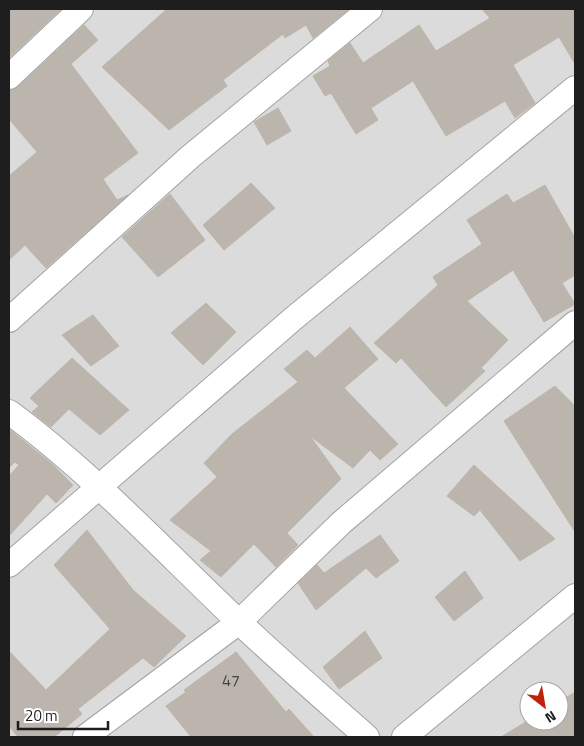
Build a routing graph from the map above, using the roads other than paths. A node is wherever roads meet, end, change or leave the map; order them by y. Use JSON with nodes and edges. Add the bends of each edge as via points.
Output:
{"nodes":[{"id":1,"x":82,"y":9,"type":"edge"},
{"id":2,"x":370,"y":9,"type":"edge"},
{"id":3,"x":9,"y":76,"type":"edge"},
{"id":4,"x":575,"y":88,"type":"edge"},
{"id":5,"x":9,"y":320,"type":"edge"},
{"id":6,"x":575,"y":324,"type":"edge"},
{"id":7,"x":9,"y":412,"type":"edge"},
{"id":8,"x":100,"y":488,"type":"junction"},
{"id":9,"x":9,"y":565,"type":"edge"},
{"id":10,"x":575,"y":596,"type":"edge"},
{"id":11,"x":239,"y":622,"type":"junction"},
{"id":12,"x":85,"y":737,"type":"edge"},
{"id":13,"x":367,"y":737,"type":"edge"},
{"id":14,"x":404,"y":737,"type":"edge"}],
"edges":[{"from":1,"to":3,"type":"street"},
{"from":2,"to":5,"type":"street","via":[[191,156]]},
{"from":4,"to":8,"type":"street","via":[[294,318]]},
{"from":6,"to":11,"type":"street","via":[[341,524]]},
{"from":7,"to":8,"type":"street"},
{"from":8,"to":9,"type":"street"},
{"from":8,"to":11,"type":"street"},
{"from":10,"to":14,"type":"street"},
{"from":11,"to":12,"type":"street"},
{"from":11,"to":13,"type":"street"}]}
